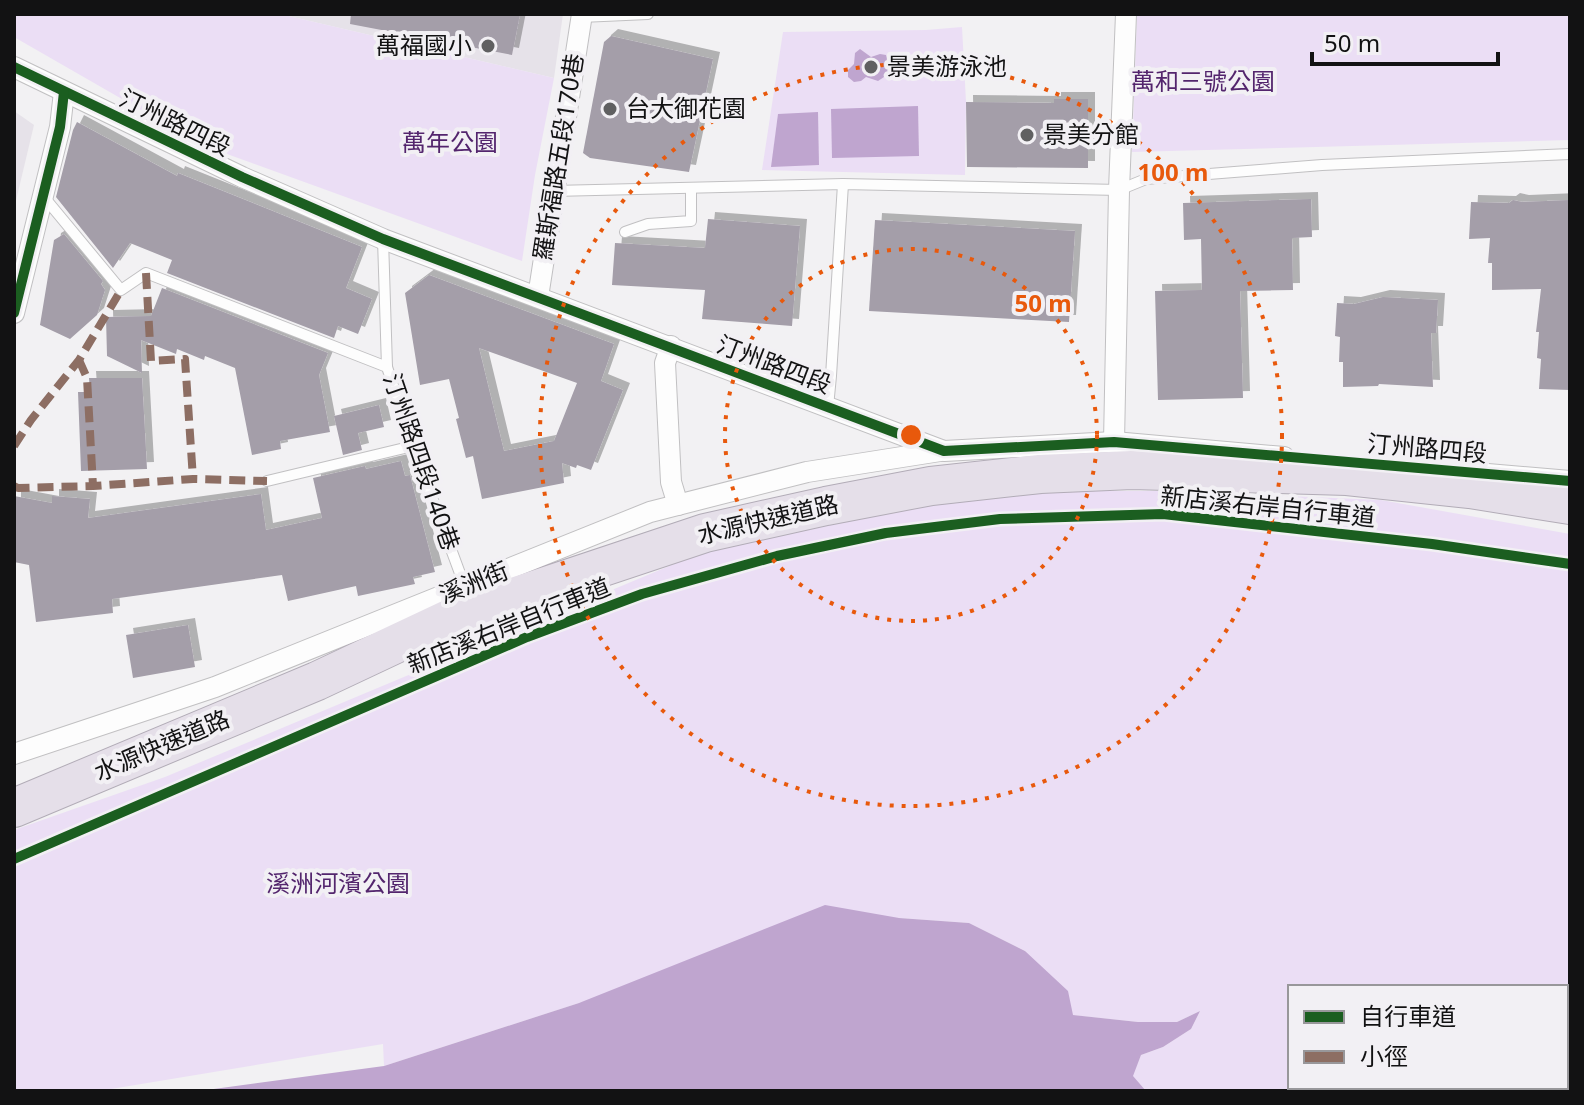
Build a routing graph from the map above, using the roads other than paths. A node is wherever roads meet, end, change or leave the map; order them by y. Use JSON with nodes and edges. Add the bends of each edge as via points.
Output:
{"nodes":[{"id":1,"x":648,"y":14,"type":"edge"},
{"id":2,"x":1126,"y":14,"type":"edge"},
{"id":3,"x":582,"y":15,"type":"edge"},
{"id":4,"x":14,"y":67,"type":"edge"},
{"id":5,"x":64,"y":92,"type":"junction"},
{"id":6,"x":1570,"y":154,"type":"edge"},
{"id":7,"x":843,"y":184,"type":"junction"},
{"id":8,"x":691,"y":188,"type":"junction"},
{"id":9,"x":1119,"y":190,"type":"junction"},
{"id":10,"x":553,"y":191,"type":"junction"},
{"id":11,"x":44,"y":197,"type":"junction"},
{"id":12,"x":625,"y":232,"type":"dead end"},
{"id":13,"x":383,"y":239,"type":"junction"},
{"id":14,"x":538,"y":297,"type":"junction"},
{"id":15,"x":14,"y":313,"type":"edge"},
{"id":16,"x":671,"y":346,"type":"junction"},
{"id":17,"x":387,"y":367,"type":"junction"},
{"id":18,"x":828,"y":407,"type":"junction"},
{"id":19,"x":1114,"y":442,"type":"junction"},
{"id":20,"x":413,"y":446,"type":"junction"},
{"id":21,"x":944,"y":451,"type":"junction"},
{"id":22,"x":267,"y":481,"type":"dead end"},
{"id":23,"x":1570,"y":481,"type":"edge"},
{"id":24,"x":1570,"y":504,"type":"edge"},
{"id":25,"x":678,"y":505,"type":"junction"},
{"id":26,"x":465,"y":587,"type":"junction"},
{"id":27,"x":14,"y":754,"type":"edge"},
{"id":28,"x":14,"y":800,"type":"edge"},
{"id":29,"x":14,"y":808,"type":"edge"}],
"edges":[{"from":1,"to":3,"type":"lane","name":"羅斯福路五段170巷"},
{"from":2,"to":9,"type":"street"},
{"from":3,"to":10,"type":"street","name":"羅斯福路五段170巷"},
{"from":4,"to":5,"type":"street","name":"汀州路四段"},
{"from":5,"to":11,"type":"street"},
{"from":5,"to":13,"type":"street","name":"汀州路四段"},
{"from":6,"to":9,"type":"lane","via":[[1146,179]]},
{"from":7,"to":8,"type":"lane"},
{"from":7,"to":9,"type":"lane"},
{"from":7,"to":18,"type":"lane"},
{"from":8,"to":10,"type":"lane"},
{"from":8,"to":12,"type":"lane","via":[[691,221],[648,224]]},
{"from":9,"to":19,"type":"street"},
{"from":10,"to":14,"type":"street","name":"羅斯福路五段170巷"},
{"from":11,"to":15,"type":"street"},
{"from":11,"to":17,"type":"lane","via":[[121,290],[146,273]]},
{"from":13,"to":14,"type":"street","name":"汀州路四段"},
{"from":13,"to":17,"type":"lane","name":"汀州路四段140巷"},
{"from":14,"to":16,"type":"street","name":"汀州路四段"},
{"from":16,"to":18,"type":"street","name":"汀州路四段"},
{"from":16,"to":25,"type":"street","via":[[665,363],[671,482]]},
{"from":17,"to":20,"type":"lane","name":"汀州路四段140巷"},
{"from":18,"to":21,"type":"street","name":"汀州路四段"},
{"from":19,"to":21,"type":"street","name":"汀州路四段"},
{"from":19,"to":23,"type":"street","name":"汀州路四段"},
{"from":20,"to":22,"type":"lane"},
{"from":20,"to":26,"type":"lane","name":"汀州路四段140巷"},
{"from":21,"to":25,"type":"street","name":"溪洲街","via":[[807,472]]},
{"from":24,"to":28,"type":"highway","name":"水源快速道路","via":[[1407,478],[1108,467],[882,492],[704,532],[487,603]]},
{"from":24,"to":29,"type":"highway","name":"水源快速道路","via":[[1347,476],[1132,470],[931,486],[826,506],[705,533],[453,617],[317,681]]},
{"from":25,"to":26,"type":"street","name":"溪洲街"},
{"from":26,"to":27,"type":"street","name":"溪洲街","via":[[215,687]]}]}
